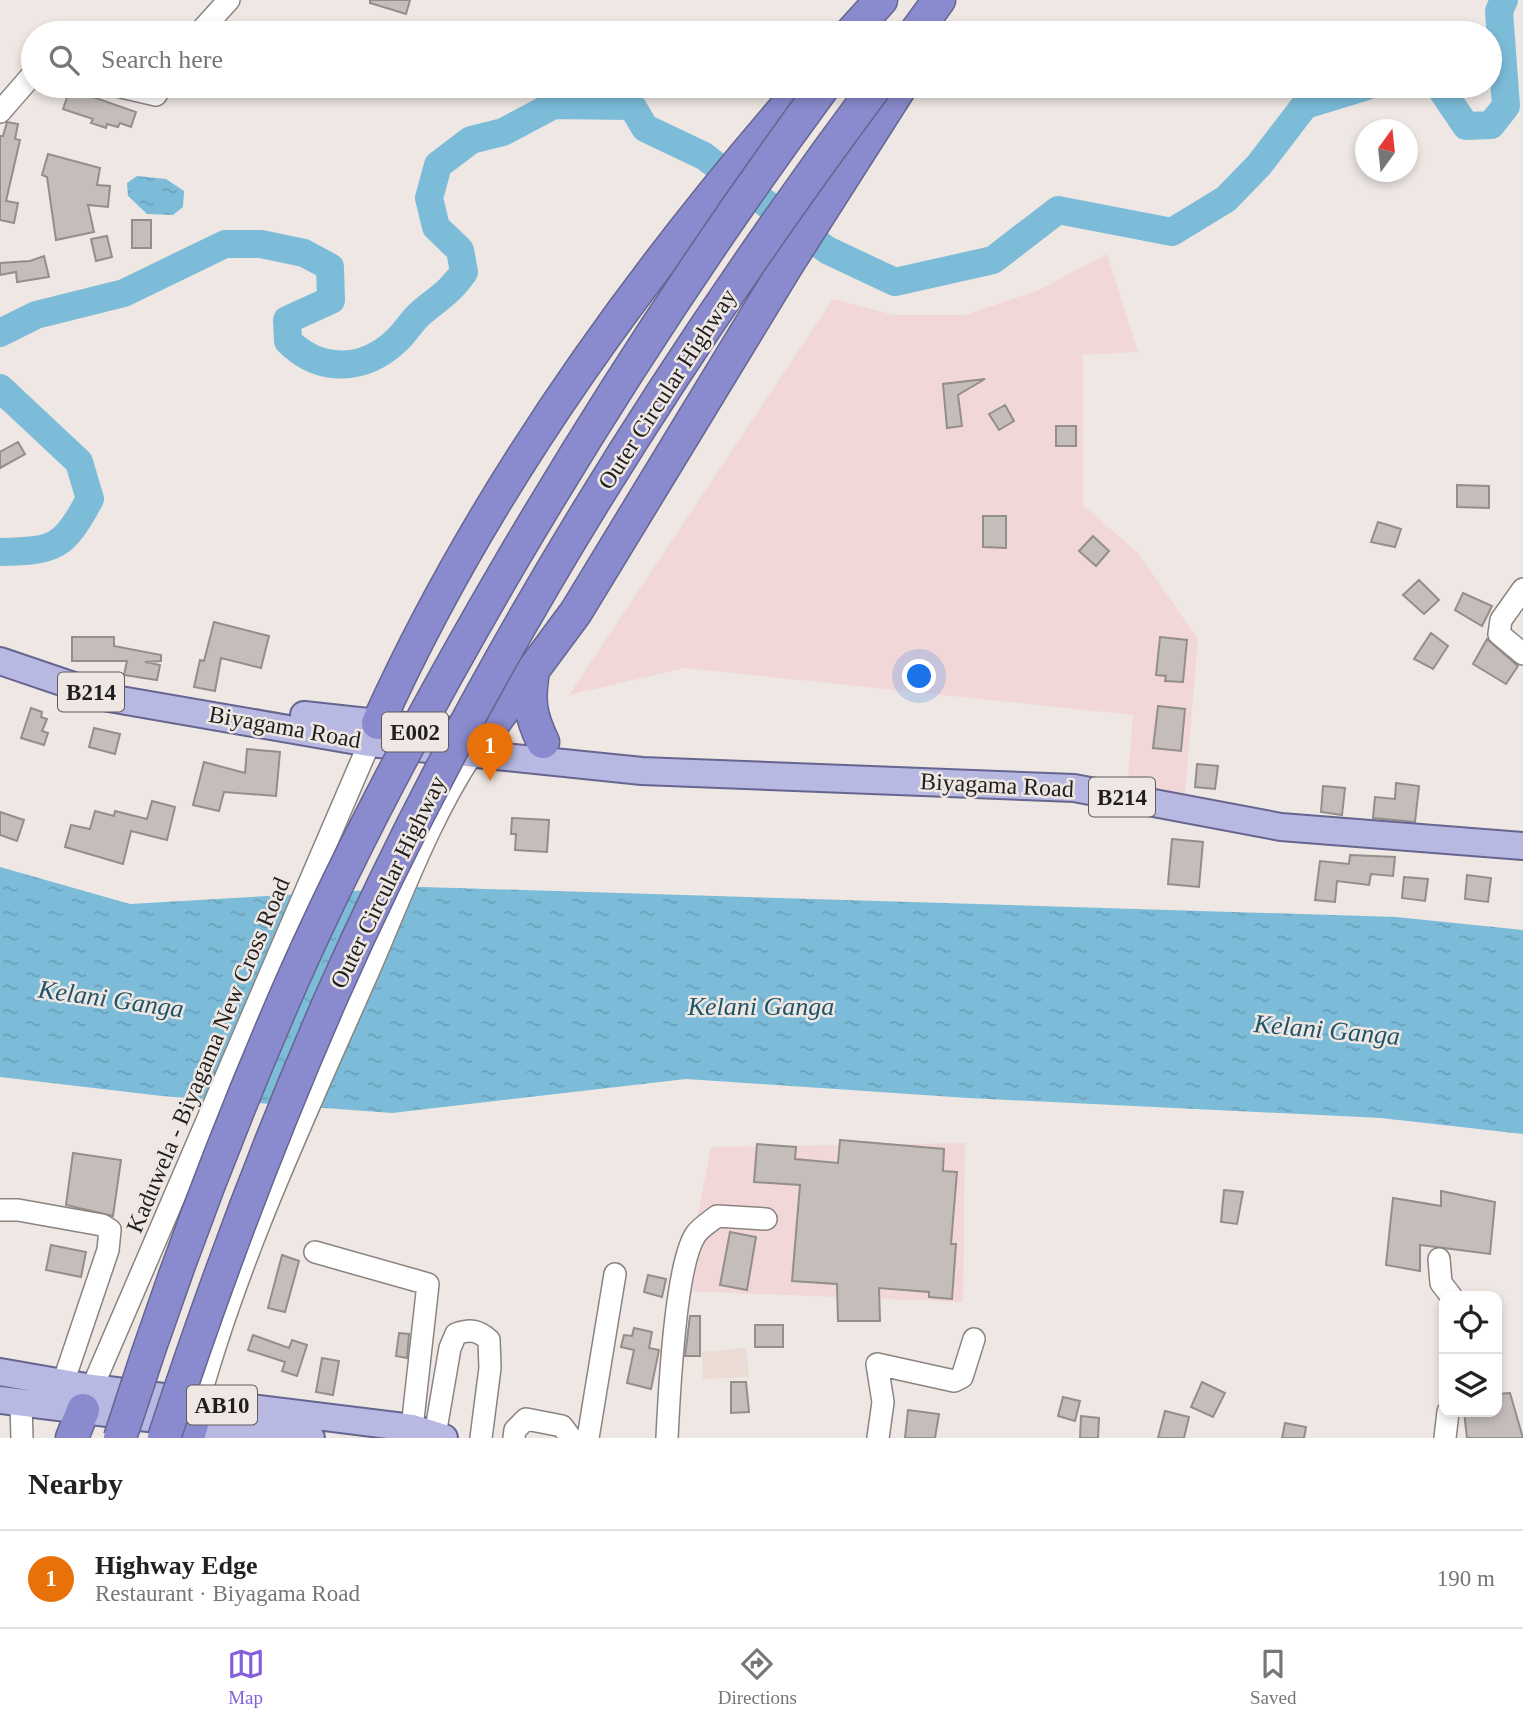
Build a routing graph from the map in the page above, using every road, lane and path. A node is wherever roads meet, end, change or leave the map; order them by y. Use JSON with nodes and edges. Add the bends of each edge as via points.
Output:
{"nodes":[{"id":1,"x":229,"y":0,"type":"edge"},
{"id":2,"x":881,"y":0,"type":"edge"},
{"id":3,"x":891,"y":0,"type":"edge"},
{"id":4,"x":939,"y":0,"type":"edge"},
{"id":5,"x":953,"y":0,"type":"edge"},
{"id":6,"x":210,"y":21,"type":"edge"},
{"id":7,"x":862,"y":21,"type":"edge"},
{"id":8,"x":874,"y":21,"type":"edge"},
{"id":9,"x":924,"y":21,"type":"edge"},
{"id":10,"x":940,"y":21,"type":"edge"},
{"id":11,"x":21,"y":88,"type":"edge"},
{"id":12,"x":794,"y":98,"type":"edge"},
{"id":13,"x":815,"y":98,"type":"edge"},
{"id":14,"x":867,"y":98,"type":"edge"},
{"id":15,"x":893,"y":98,"type":"edge"},
{"id":16,"x":0,"y":112,"type":"edge"},
{"id":17,"x":1523,"y":589,"type":"edge"},
{"id":18,"x":1523,"y":654,"type":"edge"},
{"id":19,"x":0,"y":661,"type":"edge"},
{"id":20,"x":533,"y":671,"type":"junction"},
{"id":21,"x":374,"y":733,"type":"junction"},
{"id":22,"x":544,"y":742,"type":"junction"},
{"id":23,"x":479,"y":744,"type":"junction"},
{"id":24,"x":719,"y":772,"type":"junction"},
{"id":25,"x":1523,"y":846,"type":"edge"},
{"id":26,"x":0,"y":1210,"type":"edge"},
{"id":27,"x":766,"y":1219,"type":"dead end"},
{"id":28,"x":314,"y":1252,"type":"dead end"},
{"id":29,"x":1439,"y":1259,"type":"dead end"},
{"id":30,"x":615,"y":1274,"type":"dead end"},
{"id":31,"x":1447,"y":1291,"type":"edge"},
{"id":32,"x":974,"y":1339,"type":"dead end"},
{"id":33,"x":0,"y":1372,"type":"edge"},
{"id":34,"x":63,"y":1383,"type":"junction"},
{"id":35,"x":11,"y":1402,"type":"edge"},
{"id":36,"x":82,"y":1412,"type":"edge"},
{"id":37,"x":1447,"y":1417,"type":"edge"},
{"id":38,"x":193,"y":1421,"type":"edge"},
{"id":39,"x":430,"y":1434,"type":"edge"},
{"id":40,"x":278,"y":1436,"type":"edge"},
{"id":41,"x":22,"y":1438,"type":"edge"},
{"id":42,"x":120,"y":1438,"type":"edge"},
{"id":43,"x":164,"y":1438,"type":"edge"},
{"id":44,"x":311,"y":1438,"type":"edge"},
{"id":45,"x":481,"y":1438,"type":"edge"},
{"id":46,"x":514,"y":1438,"type":"edge"},
{"id":47,"x":571,"y":1438,"type":"edge"},
{"id":48,"x":588,"y":1438,"type":"edge"},
{"id":49,"x":667,"y":1438,"type":"edge"},
{"id":50,"x":878,"y":1438,"type":"edge"},
{"id":51,"x":1445,"y":1438,"type":"edge"}],
"edges":[{"from":1,"to":6,"type":"street"},
{"from":2,"to":7,"type":"highway"},
{"from":3,"to":8,"type":"highway"},
{"from":4,"to":9,"type":"highway"},
{"from":5,"to":10,"type":"highway"},
{"from":11,"to":16,"type":"street"},
{"from":12,"to":21,"type":"highway","via":[[687,225],[610,329],[500,496],[437,606]]},
{"from":13,"to":42,"type":"highway","name":"Outer Circular Highway","number":"E002","bridge":true,"via":[[674,297],[611,396],[468,635],[400,761],[292,982],[251,1079],[194,1220]]},
{"from":14,"to":43,"type":"highway","name":"Outer Circular Highway","number":"E002","bridge":true,"via":[[713,315],[616,466],[453,751],[321,1022],[236,1230]]},
{"from":15,"to":20,"type":"highway","via":[[614,552]]},
{"from":17,"to":18,"type":"street","via":[[1501,620],[1499,634]]},
{"from":19,"to":21,"type":"main road","name":"Biyagama Road","number":"B214","via":[[109,698],[186,709],[288,713]]},
{"from":20,"to":22,"type":"highway","via":[[531,716]]},
{"from":20,"to":23,"type":"highway"},
{"from":21,"to":23,"type":"main road","name":"Biyagama Road","number":"B214"},
{"from":21,"to":36,"type":"street","name":"Kaduwela - Biyagama New Cross Road"},
{"from":22,"to":23,"type":"main road","name":"Biyagama Road","number":"B214"},
{"from":22,"to":24,"type":"main road","name":"Biyagama Road","number":"B214","via":[[642,754]]},
{"from":23,"to":24,"type":"main road","name":"Biyagama Road","number":"B214","via":[[642,771]]},
{"from":23,"to":38,"type":"street","via":[[459,773],[414,868],[276,1182]]},
{"from":24,"to":25,"type":"main road","name":"Biyagama Road","number":"B214","via":[[1074,788],[1281,827]]},
{"from":26,"to":34,"type":"street","via":[[42,1214],[110,1230],[108,1250]]},
{"from":27,"to":49,"type":"street","via":[[717,1216],[696,1234],[685,1259]]},
{"from":28,"to":39,"type":"street","via":[[428,1284]]},
{"from":29,"to":31,"type":"street","via":[[1441,1283]]},
{"from":30,"to":48,"type":"street"},
{"from":32,"to":50,"type":"street","via":[[962,1377],[954,1381],[877,1364],[883,1402]]},
{"from":33,"to":34,"type":"main road","number":"AB10"},
{"from":34,"to":36,"type":"main road","number":"AB10"},
{"from":35,"to":36,"type":"main road","number":"AB10"},
{"from":35,"to":41,"type":"street"},
{"from":36,"to":38,"type":"main road","number":"AB10"},
{"from":37,"to":51,"type":"street"},
{"from":38,"to":39,"type":"main road","number":"AB10"},
{"from":38,"to":40,"type":"main road","number":"AB10"},
{"from":39,"to":45,"type":"street","via":[[450,1348],[456,1334],[469,1329],[489,1340]]},
{"from":40,"to":44,"type":"main road","number":"AB10"},
{"from":46,"to":47,"type":"street","via":[[526,1419],[562,1426]]}]}
